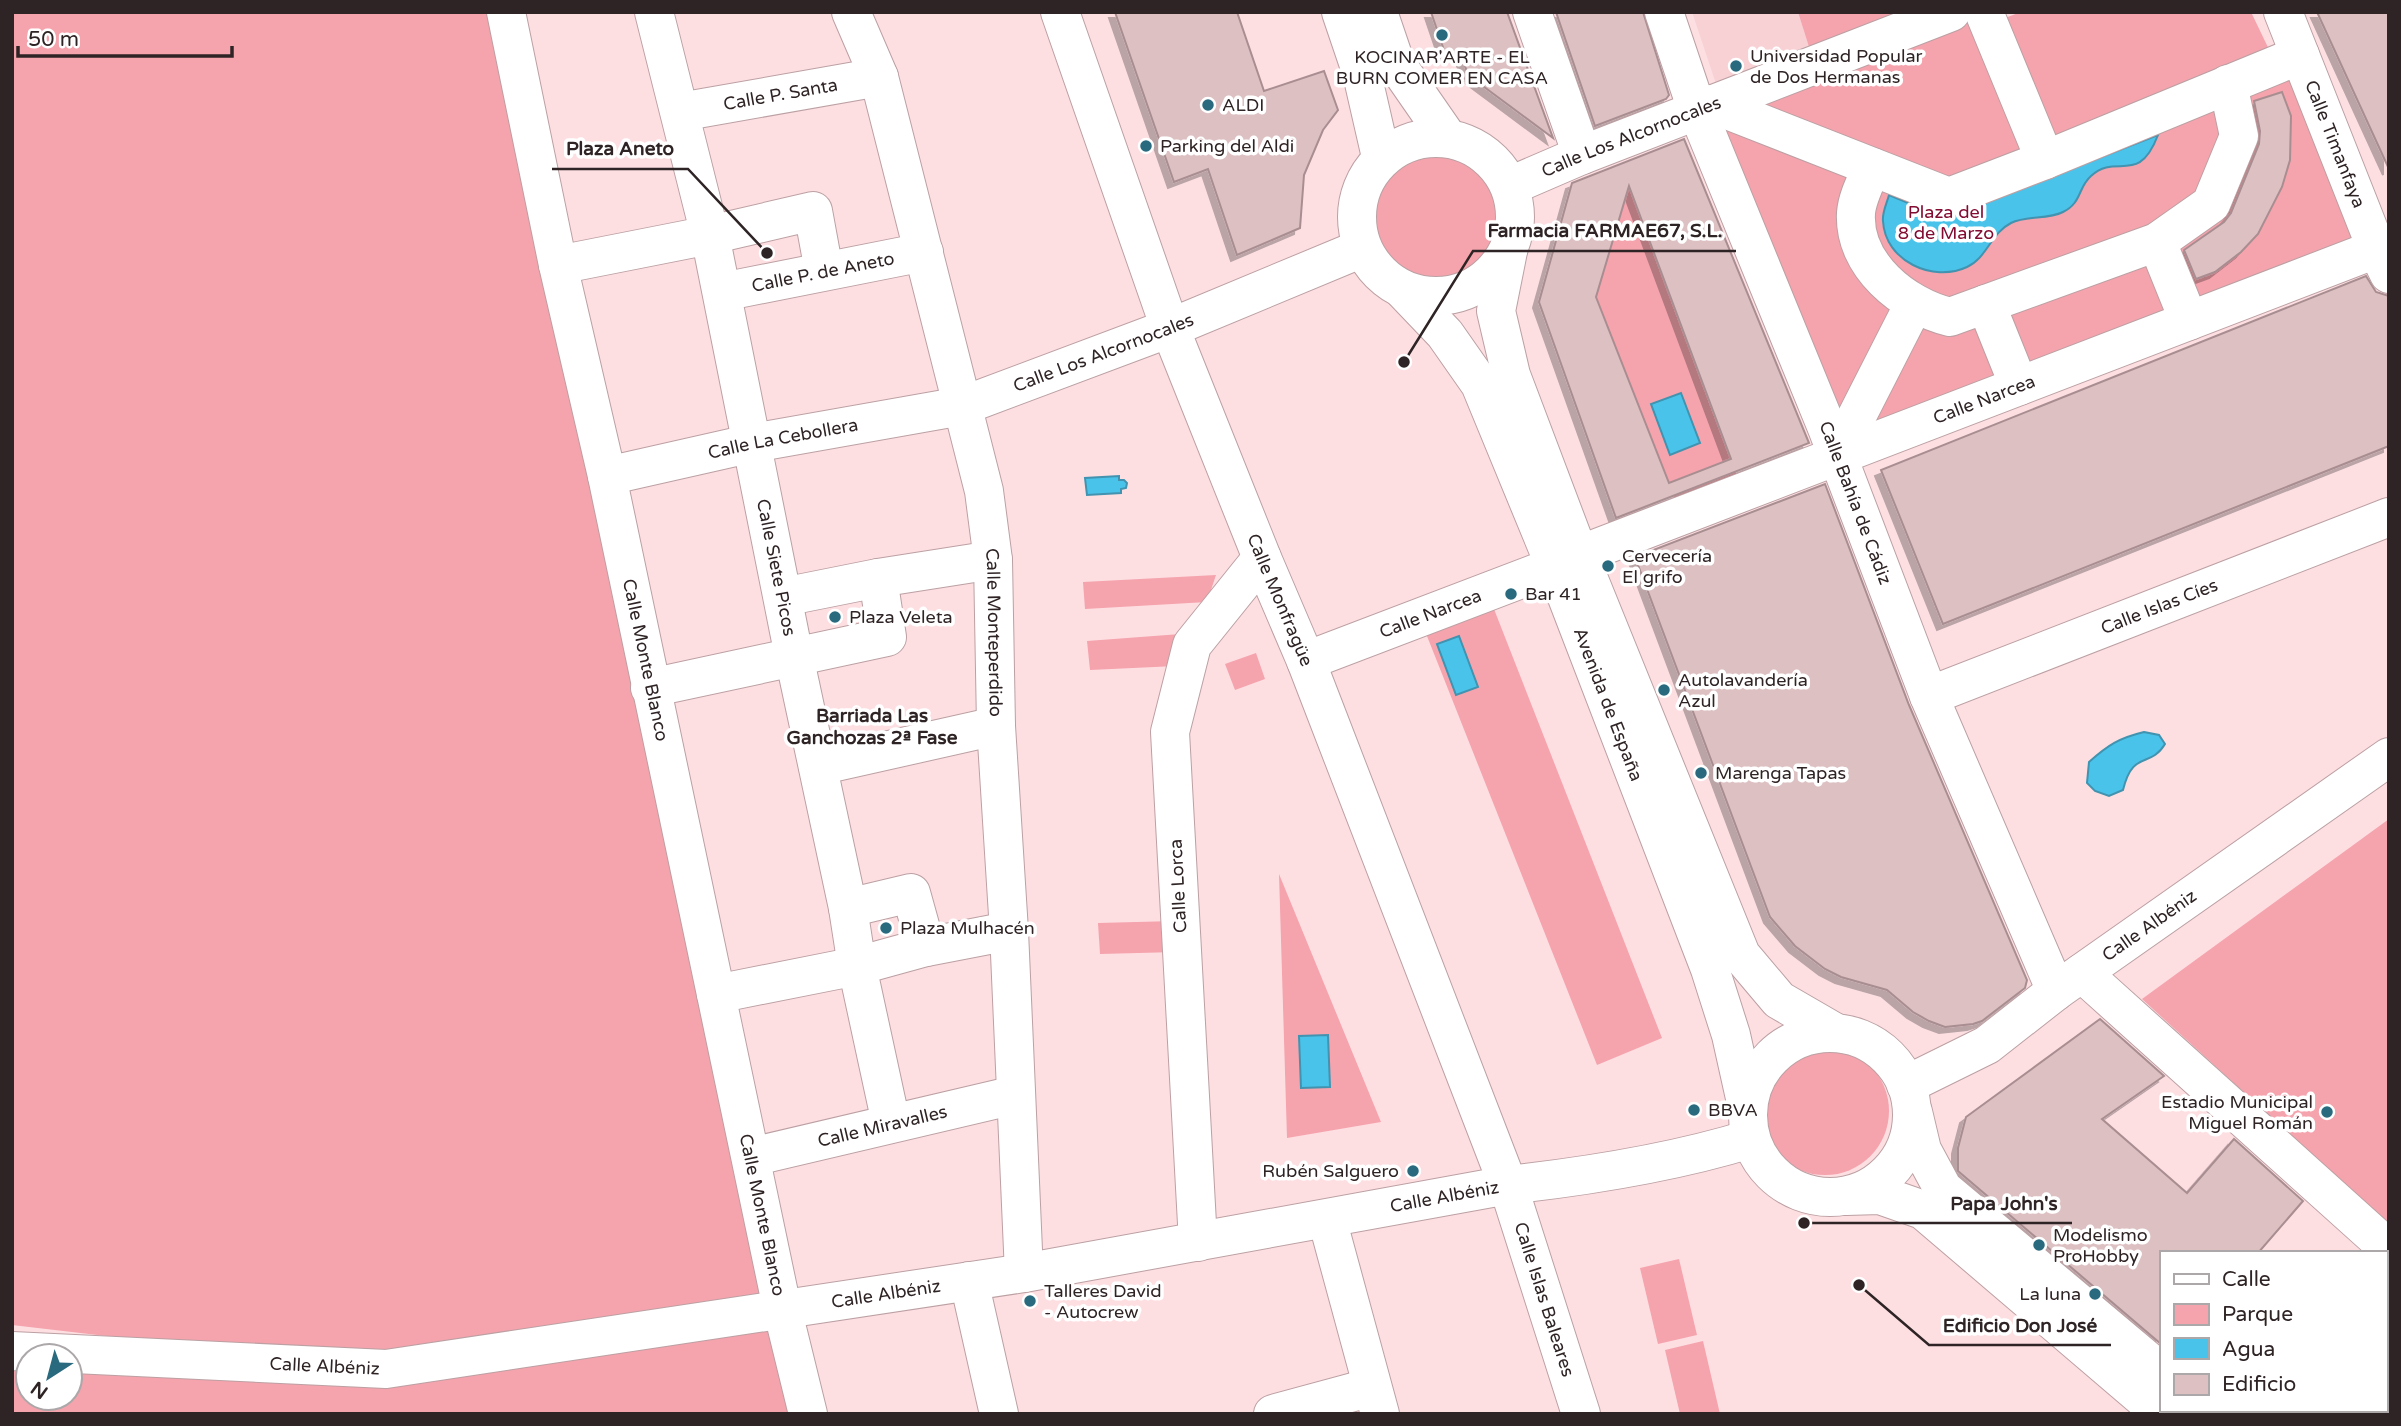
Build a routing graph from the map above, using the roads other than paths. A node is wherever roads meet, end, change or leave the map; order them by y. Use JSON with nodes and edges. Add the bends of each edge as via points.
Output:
{"nodes":[{"id":1,"x":506,"y":12,"type":"edge"},
{"id":2,"x":654,"y":12,"type":"edge"},
{"id":3,"x":851,"y":12,"type":"edge"},
{"id":4,"x":1060,"y":12,"type":"edge"},
{"id":5,"x":1341,"y":12,"type":"edge"},
{"id":6,"x":1378,"y":12,"type":"edge"},
{"id":7,"x":1532,"y":12,"type":"edge"},
{"id":8,"x":1664,"y":12,"type":"edge"},
{"id":9,"x":1951,"y":12,"type":"edge"},
{"id":10,"x":1984,"y":12,"type":"edge"},
{"id":11,"x":2283,"y":12,"type":"edge"},
{"id":12,"x":2300,"y":55,"type":"junction"},
{"id":13,"x":879,"y":77,"type":"junction"},
{"id":14,"x":2228,"y":84,"type":"junction"},
{"id":15,"x":1705,"y":107,"type":"junction"},
{"id":16,"x":680,"y":112,"type":"junction"},
{"id":17,"x":1447,"y":137,"type":"junction"},
{"id":18,"x":1582,"y":155,"type":"junction"},
{"id":19,"x":1381,"y":157,"type":"junction"},
{"id":20,"x":2045,"y":160,"type":"junction"},
{"id":21,"x":1872,"y":167,"type":"junction"},
{"id":22,"x":1510,"y":186,"type":"junction"},
{"id":23,"x":710,"y":235,"type":"junction"},
{"id":24,"x":2157,"y":242,"type":"junction"},
{"id":25,"x":1360,"y":249,"type":"junction"},
{"id":26,"x":1508,"y":250,"type":"junction"},
{"id":27,"x":923,"y":252,"type":"junction"},
{"id":28,"x":2385,"y":256,"type":"edge"},
{"id":29,"x":558,"y":265,"type":"junction"},
{"id":30,"x":824,"y":271,"type":"junction"},
{"id":31,"x":1403,"y":290,"type":"junction"},
{"id":32,"x":722,"y":292,"type":"junction"},
{"id":33,"x":1914,"y":304,"type":"junction"},
{"id":34,"x":1986,"y":304,"type":"junction"},
{"id":35,"x":2189,"y":321,"type":"junction"},
{"id":36,"x":1171,"y":328,"type":"junction"},
{"id":37,"x":2019,"y":386,"type":"junction"},
{"id":38,"x":962,"y":406,"type":"junction"},
{"id":39,"x":753,"y":443,"type":"junction"},
{"id":40,"x":1837,"y":455,"type":"junction"},
{"id":41,"x":607,"y":475,"type":"junction"},
{"id":42,"x":2389,"y":517,"type":"edge"},
{"id":43,"x":1262,"y":558,"type":"junction"},
{"id":44,"x":993,"y":560,"type":"junction"},
{"id":45,"x":1567,"y":561,"type":"junction"},
{"id":46,"x":878,"y":578,"type":"junction"},
{"id":47,"x":783,"y":597,"type":"junction"},
{"id":48,"x":794,"y":656,"type":"junction"},
{"id":49,"x":1306,"y":661,"type":"junction"},
{"id":50,"x":650,"y":688,"type":"junction"},
{"id":51,"x":1929,"y":696,"type":"junction"},
{"id":52,"x":996,"y":726,"type":"junction"},
{"id":53,"x":2389,"y":757,"type":"edge"},
{"id":54,"x":818,"y":766,"type":"junction"},
{"id":55,"x":848,"y":908,"type":"junction"},
{"id":56,"x":1009,"y":931,"type":"junction"},
{"id":57,"x":926,"y":947,"type":"junction"},
{"id":58,"x":857,"y":966,"type":"junction"},
{"id":59,"x":2069,"y":982,"type":"junction"},
{"id":60,"x":716,"y":994,"type":"junction"},
{"id":61,"x":1836,"y":1033,"type":"junction"},
{"id":62,"x":1015,"y":1095,"type":"junction"},
{"id":63,"x":1909,"y":1097,"type":"junction"},
{"id":64,"x":891,"y":1123,"type":"junction"},
{"id":65,"x":1749,"y":1123,"type":"junction"},
{"id":66,"x":751,"y":1157,"type":"junction"},
{"id":67,"x":1508,"y":1185,"type":"junction"},
{"id":68,"x":1844,"y":1196,"type":"junction"},
{"id":69,"x":1327,"y":1219,"type":"junction"},
{"id":70,"x":1198,"y":1242,"type":"junction"},
{"id":71,"x":2389,"y":1249,"type":"edge"},
{"id":72,"x":1024,"y":1273,"type":"junction"},
{"id":73,"x":969,"y":1281,"type":"junction"},
{"id":74,"x":782,"y":1308,"type":"junction"},
{"id":75,"x":12,"y":1351,"type":"edge"},
{"id":76,"x":2160,"y":1372,"type":"edge"},
{"id":77,"x":1376,"y":1400,"type":"edge"},
{"id":78,"x":808,"y":1414,"type":"edge"},
{"id":79,"x":999,"y":1414,"type":"edge"},
{"id":80,"x":1273,"y":1414,"type":"edge"},
{"id":81,"x":1581,"y":1414,"type":"edge"},
{"id":82,"x":2162,"y":1414,"type":"edge"}],
"edges":[{"from":1,"to":29,"type":"street","name":"Calle Monte Blanco"},
{"from":2,"to":16,"type":"street","name":"Calle Siete Picos"},
{"from":3,"to":13,"type":"street","name":"Calle Monteperdido"},
{"from":4,"to":36,"type":"street","name":"Calle Monfragüe"},
{"from":5,"to":19,"type":"street","via":[[1362,74]]},
{"from":6,"to":17,"type":"street","via":[[1395,62]]},
{"from":7,"to":18,"type":"street"},
{"from":8,"to":15,"type":"street","name":"Calle Bahía de Cádiz"},
{"from":9,"to":15,"type":"street","name":"Calle Los Alcornocales"},
{"from":10,"to":20,"type":"street"},
{"from":11,"to":12,"type":"street","name":"Calle Timanfaya"},
{"from":12,"to":14,"type":"street"},
{"from":12,"to":28,"type":"street","name":"Calle Timanfaya"},
{"from":13,"to":16,"type":"street","name":"Calle P. Santa"},
{"from":13,"to":27,"type":"street","name":"Calle Monteperdido"},
{"from":14,"to":20,"type":"street"},
{"from":14,"to":24,"type":"street","via":[[2239,136],[2211,204]]},
{"from":15,"to":18,"type":"street","name":"Calle Los Alcornocales"},
{"from":15,"to":21,"type":"street"},
{"from":15,"to":40,"type":"street","name":"Calle Bahía de Cádiz"},
{"from":16,"to":23,"type":"street","name":"Calle Siete Picos"},
{"from":17,"to":19,"type":"street","via":[[1412,140]]},
{"from":17,"to":22,"type":"street","via":[[1473,146],[1495,163]]},
{"from":18,"to":22,"type":"street","name":"Calle Los Alcornocales"},
{"from":19,"to":25,"type":"street","via":[[1361,186],[1356,220]]},
{"from":20,"to":21,"type":"street","via":[[1949,197]]},
{"from":21,"to":33,"type":"street","via":[[1856,209],[1856,231],[1880,274]]},
{"from":22,"to":26,"type":"street","via":[[1515,229]]},
{"from":23,"to":29,"type":"street"},
{"from":23,"to":30,"type":"street","via":[[813,211]]},
{"from":23,"to":32,"type":"street","name":"Calle Siete Picos"},
{"from":24,"to":34,"type":"street"},
{"from":24,"to":35,"type":"street"},
{"from":25,"to":31,"type":"street","via":[[1381,275]]},
{"from":25,"to":36,"type":"street","name":"Calle Los Alcornocales"},
{"from":26,"to":31,"type":"street","via":[[1495,270],[1476,286],[1454,295]]},
{"from":26,"to":45,"type":"street","name":"Avenida de España","via":[[1496,311]]},
{"from":27,"to":30,"type":"street","name":"Calle P. de Aneto"},
{"from":27,"to":38,"type":"street","name":"Calle Monteperdido"},
{"from":28,"to":35,"type":"street","name":"Calle Narcea"},
{"from":29,"to":41,"type":"street","name":"Calle Monte Blanco"},
{"from":30,"to":32,"type":"street","name":"Calle P. de Aneto"},
{"from":31,"to":45,"type":"street","name":"Avenida de España","via":[[1445,334],[1480,384]]},
{"from":32,"to":39,"type":"street","name":"Calle Siete Picos"},
{"from":33,"to":34,"type":"street","via":[[1950,317]]},
{"from":33,"to":40,"type":"street"},
{"from":34,"to":37,"type":"street"},
{"from":35,"to":37,"type":"street","name":"Calle Narcea"},
{"from":36,"to":38,"type":"street","name":"Calle Los Alcornocales"},
{"from":36,"to":43,"type":"street","name":"Calle Monfragüe"},
{"from":37,"to":40,"type":"street","name":"Calle Narcea"},
{"from":38,"to":39,"type":"street","name":"Calle La Cebollera"},
{"from":38,"to":44,"type":"street","name":"Calle Monteperdido","via":[[984,491]]},
{"from":39,"to":41,"type":"street","name":"Calle La Cebollera"},
{"from":39,"to":47,"type":"street","name":"Calle Siete Picos"},
{"from":40,"to":45,"type":"street","name":"Calle Narcea"},
{"from":40,"to":51,"type":"street","name":"Calle Bahía de Cádiz"},
{"from":41,"to":50,"type":"street","name":"Calle Monte Blanco"},
{"from":42,"to":51,"type":"street","name":"Calle Islas Cíes"},
{"from":43,"to":49,"type":"street","name":"Calle Monfragüe"},
{"from":43,"to":70,"type":"street","name":"Calle Lorca","via":[[1192,645],[1170,732]]},
{"from":44,"to":46,"type":"street"},
{"from":44,"to":52,"type":"street","name":"Calle Monteperdido"},
{"from":45,"to":49,"type":"street","name":"Calle Narcea"},
{"from":45,"to":61,"type":"street","name":"Avenida de España","via":[[1741,955],[1779,1000]]},
{"from":45,"to":65,"type":"street","name":"Avenida de España","via":[[1710,969],[1731,1035]]},
{"from":46,"to":47,"type":"street"},
{"from":46,"to":48,"type":"street","via":[[887,637]]},
{"from":47,"to":48,"type":"street","name":"Calle Siete Picos"},
{"from":48,"to":50,"type":"street"},
{"from":48,"to":54,"type":"street","name":"Calle Siete Picos"},
{"from":49,"to":67,"type":"street","name":"Calle Monfragüe"},
{"from":50,"to":60,"type":"street","name":"Calle Monte Blanco"},
{"from":51,"to":59,"type":"street","name":"Calle Bahía de Cádiz"},
{"from":52,"to":54,"type":"street"},
{"from":52,"to":56,"type":"street","name":"Calle Monteperdido"},
{"from":53,"to":59,"type":"street","name":"Calle Albéniz"},
{"from":54,"to":55,"type":"street","name":"Calle Siete Picos"},
{"from":55,"to":57,"type":"street","via":[[911,893]]},
{"from":55,"to":58,"type":"street","name":"Calle Siete Picos"},
{"from":56,"to":57,"type":"street"},
{"from":56,"to":62,"type":"street","name":"Calle Monteperdido"},
{"from":57,"to":58,"type":"street"},
{"from":58,"to":60,"type":"street"},
{"from":58,"to":64,"type":"street","name":"Calle Siete Picos"},
{"from":59,"to":63,"type":"street","name":"Calle Albéniz"},
{"from":59,"to":71,"type":"street","name":"Calle Bahía de Cádiz"},
{"from":60,"to":66,"type":"street","name":"Calle Monte Blanco"},
{"from":61,"to":63,"type":"street","via":[[1878,1049],[1895,1065]]},
{"from":61,"to":65,"type":"street","via":[[1810,1035],[1767,1061],[1754,1082]]},
{"from":62,"to":64,"type":"street","name":"Calle Miravalles"},
{"from":62,"to":72,"type":"street","name":"Calle Monteperdido"},
{"from":63,"to":68,"type":"street","via":[[1910,1133],[1902,1155],[1868,1189]]},
{"from":63,"to":76,"type":"street","via":[[1922,1150],[1943,1189]]},
{"from":64,"to":66,"type":"street","name":"Calle Miravalles"},
{"from":65,"to":67,"type":"street","name":"Calle Albéniz","via":[[1700,1154]]},
{"from":65,"to":68,"type":"street","via":[[1761,1160],[1777,1178],[1797,1191],[1820,1197]]},
{"from":66,"to":74,"type":"street","name":"Calle Monte Blanco"},
{"from":67,"to":69,"type":"street","name":"Calle Albéniz"},
{"from":67,"to":81,"type":"street","name":"Calle Islas Baleares"},
{"from":68,"to":82,"type":"street","via":[[1880,1195],[1923,1210]]},
{"from":69,"to":70,"type":"street","name":"Calle Albéniz"},
{"from":69,"to":77,"type":"street"},
{"from":70,"to":72,"type":"street","name":"Calle Albéniz"},
{"from":72,"to":73,"type":"street","name":"Calle Albéniz"},
{"from":73,"to":74,"type":"street","name":"Calle Albéniz"},
{"from":73,"to":79,"type":"street"},
{"from":74,"to":75,"type":"street","name":"Calle Albéniz","via":[[386,1369]]},
{"from":74,"to":78,"type":"street","name":"Calle Monte Blanco"},
{"from":77,"to":80,"type":"street"}]}
